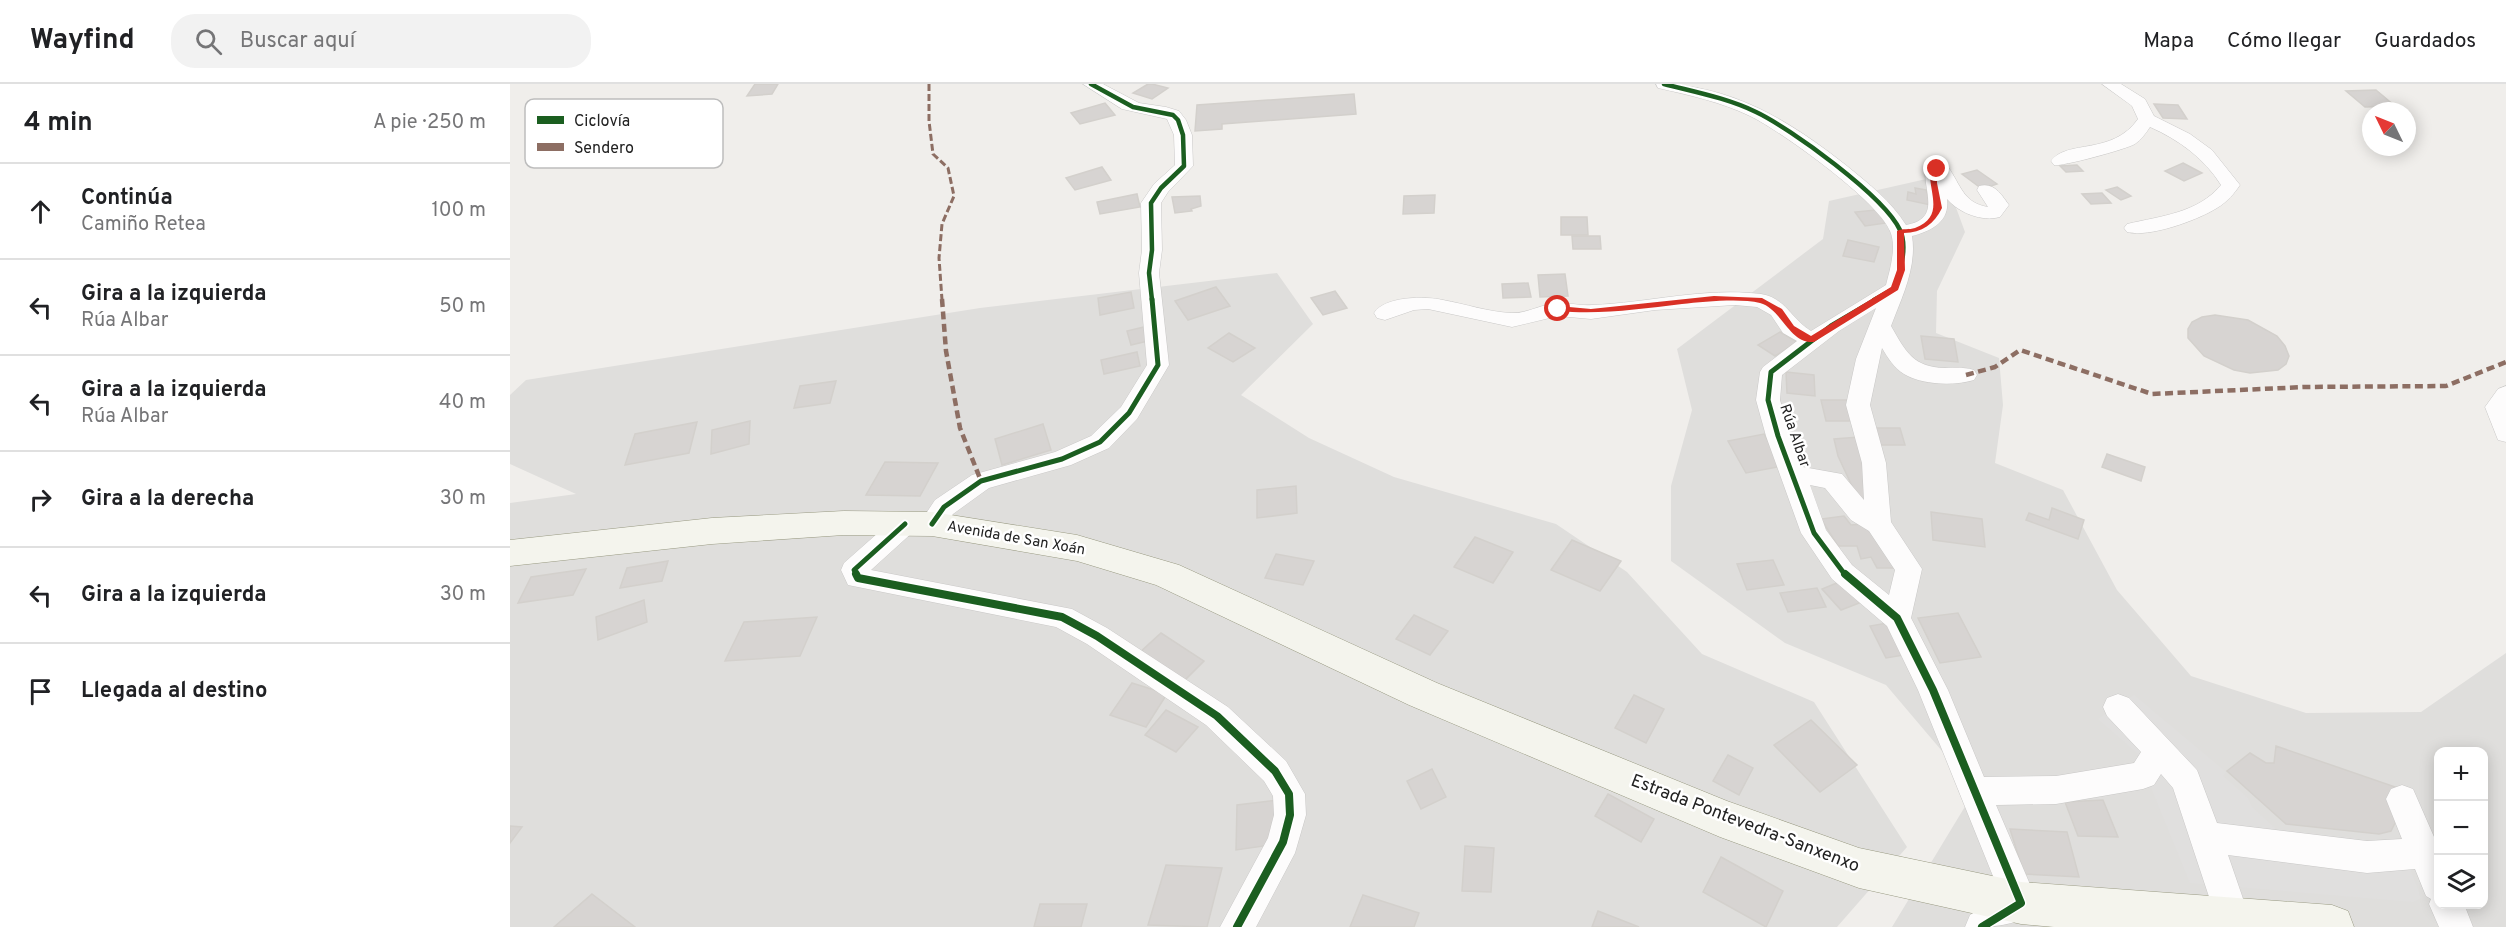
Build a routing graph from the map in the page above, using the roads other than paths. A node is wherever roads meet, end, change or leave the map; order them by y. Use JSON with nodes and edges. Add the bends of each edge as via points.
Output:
{"nodes":[{"id":1,"x":1092,"y":84,"type":"edge"},
{"id":2,"x":1664,"y":84,"type":"edge"},
{"id":3,"x":2110,"y":84,"type":"edge"},
{"id":4,"x":2147,"y":119,"type":"junction"},
{"id":5,"x":2060,"y":161,"type":"dead end"},
{"id":6,"x":1986,"y":190,"type":"dead end"},
{"id":7,"x":2134,"y":228,"type":"dead end"},
{"id":8,"x":1901,"y":231,"type":"junction"},
{"id":9,"x":1895,"y":288,"type":"junction"},
{"id":10,"x":1385,"y":313,"type":"dead end"},
{"id":11,"x":1880,"y":326,"type":"junction"},
{"id":12,"x":1811,"y":340,"type":"junction"},
{"id":13,"x":1966,"y":375,"type":"dead end"},
{"id":14,"x":2506,"y":394,"type":"edge"},
{"id":15,"x":2506,"y":434,"type":"edge"},
{"id":16,"x":1794,"y":474,"type":"junction"},
{"id":17,"x":918,"y":524,"type":"junction"},
{"id":18,"x":1878,"y":524,"type":"junction"},
{"id":19,"x":510,"y":553,"type":"edge"},
{"id":20,"x":1897,"y":618,"type":"junction"},
{"id":21,"x":1423,"y":694,"type":"joint"},
{"id":22,"x":2118,"y":707,"type":"dead end"},
{"id":23,"x":2159,"y":751,"type":"junction"},
{"id":24,"x":1975,"y":791,"type":"junction"},
{"id":25,"x":2402,"y":799,"type":"dead end"},
{"id":26,"x":2205,"y":837,"type":"junction"},
{"id":27,"x":2425,"y":853,"type":"junction"},
{"id":28,"x":2434,"y":874,"type":"edge"},
{"id":29,"x":2021,"y":903,"type":"junction"},
{"id":30,"x":2448,"y":909,"type":"edge"},
{"id":31,"x":2233,"y":919,"type":"junction"},
{"id":32,"x":1237,"y":927,"type":"edge"},
{"id":33,"x":1982,"y":927,"type":"edge"},
{"id":34,"x":2332,"y":927,"type":"edge"},
{"id":35,"x":2456,"y":927,"type":"edge"}],
"edges":[{"from":1,"to":17,"type":"street","via":[[1117,101],[1169,113],[1177,121],[1186,146],[1184,166],[1151,203],[1149,273],[1158,366],[1134,405],[1100,442],[1062,459],[981,481]]},
{"from":2,"to":8,"type":"street","via":[[1727,102],[1774,123],[1877,200]]},
{"from":3,"to":4,"type":"street","via":[[2139,103]]},
{"from":4,"to":5,"type":"street","via":[[2138,134],[2123,145]]},
{"from":4,"to":7,"type":"street","via":[[2172,129],[2221,167],[2231,185],[2223,196],[2187,214]]},
{"from":6,"to":8,"type":"street","via":[[1999,205],[1994,213],[1958,203],[1942,171],[1937,169],[1933,183],[1938,208],[1933,219],[1916,231]]},
{"from":8,"to":9,"type":"street","via":[[1901,270]]},
{"from":9,"to":11,"type":"street"},
{"from":9,"to":12,"type":"street","name":"Rúa Albar"},
{"from":10,"to":12,"type":"street","via":[[1428,303],[1512,320],[1558,309],[1591,312],[1735,298],[1762,301],[1779,310],[1791,328]]},
{"from":11,"to":13,"type":"street","via":[[1900,361],[1911,371],[1931,376]]},
{"from":11,"to":18,"type":"street","via":[[1867,359],[1858,405],[1874,463]]},
{"from":12,"to":16,"type":"street","name":"Rúa Albar","via":[[1771,372],[1768,400]]},
{"from":14,"to":15,"type":"street","via":[[2497,407]]},
{"from":16,"to":18,"type":"street","via":[[1833,480],[1860,513]]},
{"from":16,"to":20,"type":"street","name":"Rúa Albar","via":[[1814,533],[1842,572]]},
{"from":17,"to":19,"type":"main road","name":"Avenida de San Xoán","via":[[788,525]]},
{"from":17,"to":21,"type":"main road","name":"Avenida de San Xoán","via":[[1077,548],[1167,575]]},
{"from":17,"to":32,"type":"street","via":[[854,570],[858,578],[1062,617],[1217,716],[1275,771],[1288,794],[1288,824],[1283,842]]},
{"from":18,"to":20,"type":"street","via":[[1909,569]]},
{"from":20,"to":24,"type":"street","name":"Rúa Albar","via":[[1933,690]]},
{"from":21,"to":29,"type":"main road","name":"Estrada Pontevedra-Sanxenxo","via":[[1720,818],[1858,868]]},
{"from":22,"to":23,"type":"street"},
{"from":23,"to":24,"type":"street","via":[[2143,775],[2056,790]]},
{"from":23,"to":26,"type":"street","via":[[2186,780]]},
{"from":24,"to":29,"type":"street","name":"Rúa Albar"},
{"from":25,"to":27,"type":"street"},
{"from":26,"to":27,"type":"street","via":[[2367,857]]},
{"from":26,"to":31,"type":"street"},
{"from":27,"to":28,"type":"street"},
{"from":29,"to":31,"type":"main road","name":"Estrada Pontevedra-Sanxenxo"},
{"from":29,"to":33,"type":"street"},
{"from":30,"to":35,"type":"street"},
{"from":31,"to":34,"type":"main road","name":"Estrada Pontevedra-Sanxenxo"}]}
